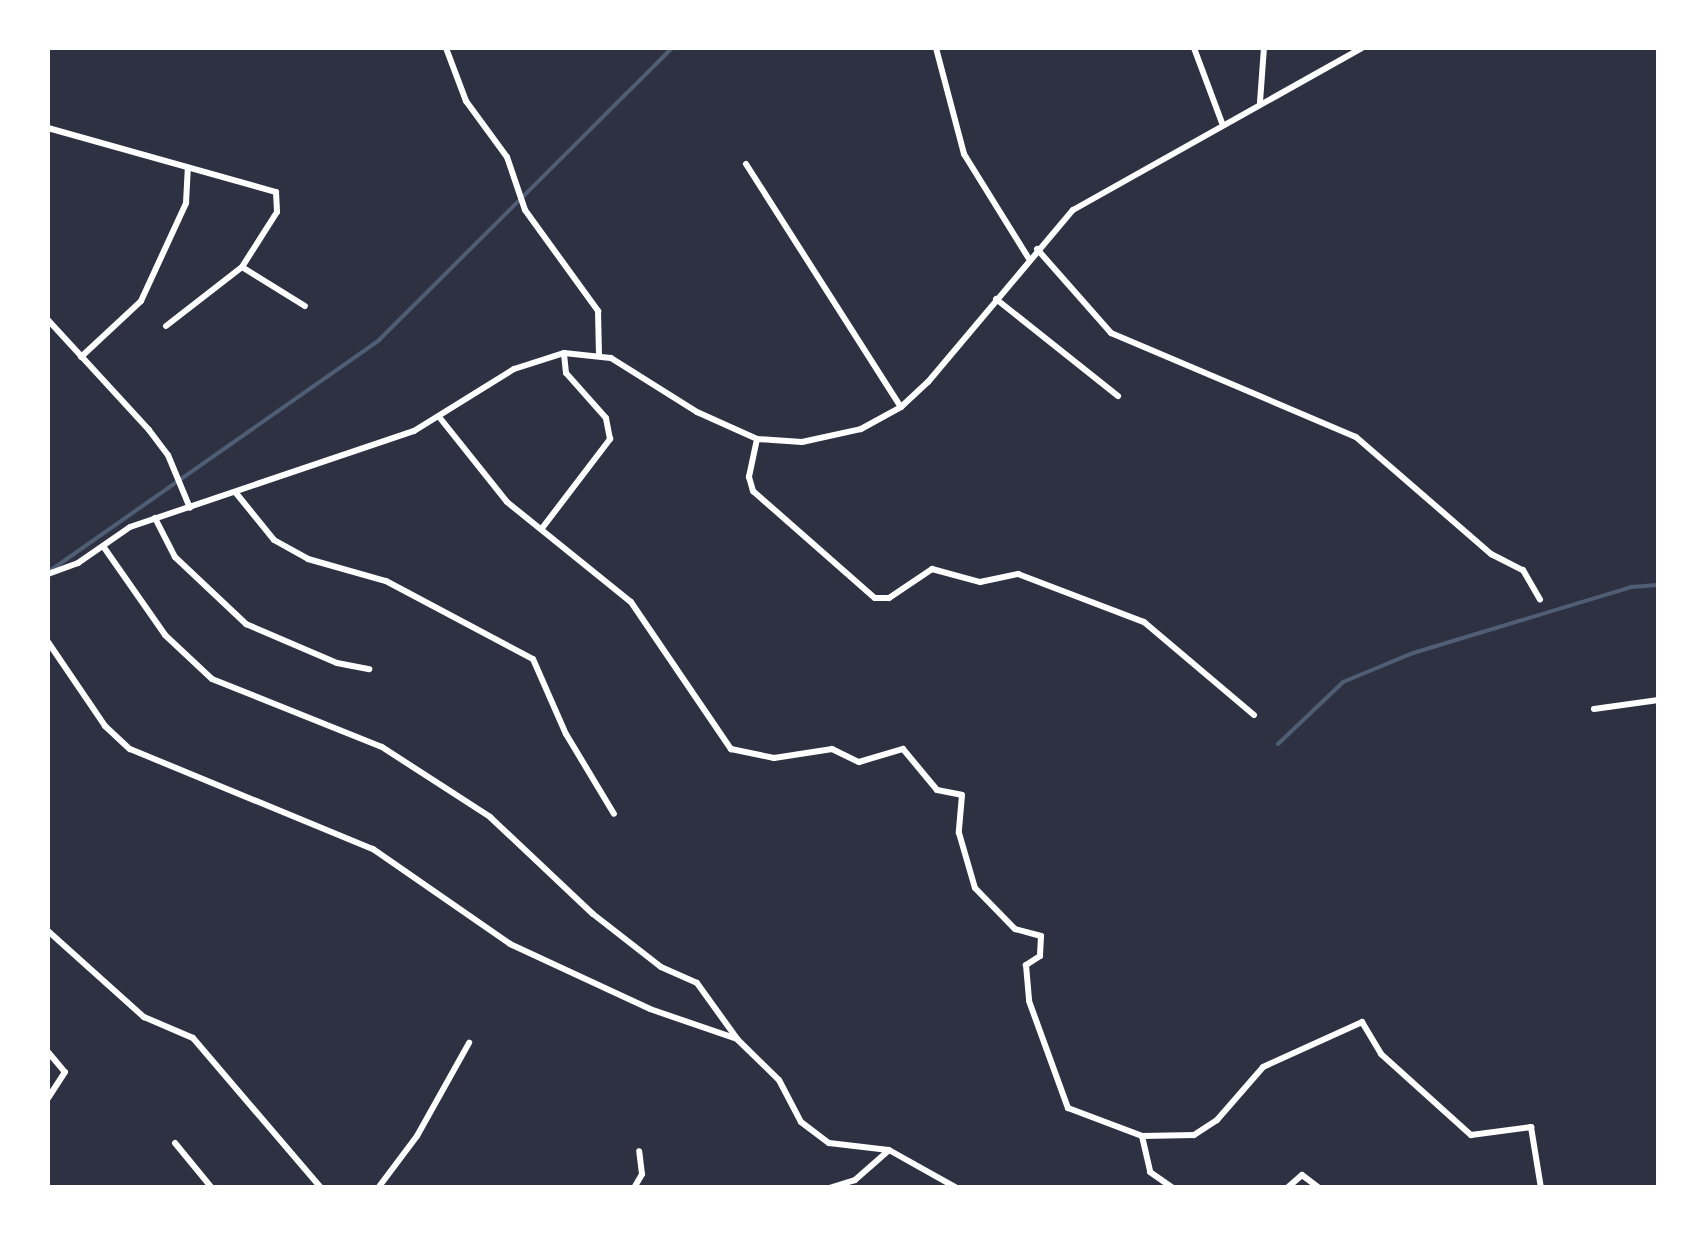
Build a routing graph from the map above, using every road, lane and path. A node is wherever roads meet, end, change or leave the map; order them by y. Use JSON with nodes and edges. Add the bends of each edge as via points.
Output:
{"nodes":[{"id":1,"x":446,"y":48,"type":"edge"},
{"id":2,"x":936,"y":48,"type":"edge"},
{"id":3,"x":1194,"y":48,"type":"edge"},
{"id":4,"x":1264,"y":48,"type":"edge"},
{"id":5,"x":1362,"y":48,"type":"edge"},
{"id":6,"x":1260,"y":103,"type":"junction"},
{"id":7,"x":1222,"y":123,"type":"junction"},
{"id":8,"x":48,"y":128,"type":"edge"},
{"id":9,"x":746,"y":164,"type":"dead end"},
{"id":10,"x":188,"y":170,"type":"junction"},
{"id":11,"x":1038,"y":249,"type":"junction"},
{"id":12,"x":1029,"y":259,"type":"junction"},
{"id":13,"x":242,"y":268,"type":"junction"},
{"id":14,"x":996,"y":300,"type":"junction"},
{"id":15,"x":305,"y":306,"type":"dead end"},
{"id":16,"x":48,"y":320,"type":"edge"},
{"id":17,"x":166,"y":326,"type":"dead end"},
{"id":18,"x":564,"y":354,"type":"junction"},
{"id":19,"x":600,"y":355,"type":"junction"},
{"id":20,"x":81,"y":357,"type":"junction"},
{"id":21,"x":1118,"y":396,"type":"dead end"},
{"id":22,"x":901,"y":408,"type":"junction"},
{"id":23,"x":440,"y":418,"type":"junction"},
{"id":24,"x":757,"y":439,"type":"junction"},
{"id":25,"x":236,"y":493,"type":"junction"},
{"id":26,"x":190,"y":508,"type":"junction"},
{"id":27,"x":155,"y":518,"type":"junction"},
{"id":28,"x":543,"y":527,"type":"junction"},
{"id":29,"x":103,"y":546,"type":"junction"},
{"id":30,"x":48,"y":574,"type":"edge"},
{"id":31,"x":1540,"y":600,"type":"dead end"},
{"id":32,"x":48,"y":642,"type":"edge"},
{"id":33,"x":369,"y":668,"type":"dead end"},
{"id":34,"x":1658,"y":700,"type":"edge"},
{"id":35,"x":1594,"y":709,"type":"dead end"},
{"id":36,"x":1254,"y":716,"type":"dead end"},
{"id":37,"x":614,"y":814,"type":"dead end"},
{"id":38,"x":48,"y":931,"type":"edge"},
{"id":39,"x":738,"y":1040,"type":"junction"},
{"id":40,"x":469,"y":1043,"type":"dead end"},
{"id":41,"x":48,"y":1052,"type":"edge"},
{"id":42,"x":48,"y":1098,"type":"edge"},
{"id":43,"x":1142,"y":1136,"type":"junction"},
{"id":44,"x":175,"y":1143,"type":"dead end"},
{"id":45,"x":889,"y":1150,"type":"junction"},
{"id":46,"x":639,"y":1151,"type":"dead end"},
{"id":47,"x":320,"y":1187,"type":"edge"},
{"id":48,"x":212,"y":1188,"type":"edge"},
{"id":49,"x":378,"y":1188,"type":"edge"},
{"id":50,"x":634,"y":1188,"type":"edge"},
{"id":51,"x":829,"y":1188,"type":"edge"},
{"id":52,"x":957,"y":1188,"type":"edge"},
{"id":53,"x":1173,"y":1188,"type":"edge"},
{"id":54,"x":1287,"y":1188,"type":"edge"},
{"id":55,"x":1320,"y":1188,"type":"edge"},
{"id":56,"x":1541,"y":1188,"type":"edge"}],
"edges":[{"from":1,"to":19,"type":"street","via":[[466,101],[507,157],[526,210],[598,311]]},
{"from":2,"to":12,"type":"street","via":[[964,154]]},
{"from":3,"to":7,"type":"street"},
{"from":4,"to":6,"type":"street"},
{"from":5,"to":6,"type":"street"},
{"from":6,"to":7,"type":"street"},
{"from":7,"to":11,"type":"street","via":[[1106,187],[1073,210]]},
{"from":8,"to":10,"type":"street"},
{"from":9,"to":22,"type":"street"},
{"from":10,"to":13,"type":"street","via":[[269,187],[280,198]]},
{"from":10,"to":20,"type":"street","via":[[186,203],[140,301]]},
{"from":11,"to":12,"type":"street"},
{"from":11,"to":31,"type":"street","via":[[1111,333],[1356,437],[1491,554],[1523,570]]},
{"from":12,"to":14,"type":"street"},
{"from":13,"to":15,"type":"street","via":[[272,280]]},
{"from":13,"to":17,"type":"street"},
{"from":14,"to":21,"type":"street"},
{"from":14,"to":22,"type":"street"},
{"from":16,"to":20,"type":"street"},
{"from":18,"to":19,"type":"street"},
{"from":18,"to":23,"type":"street","via":[[514,368]]},
{"from":18,"to":28,"type":"street","via":[[566,373],[606,418],[610,439]]},
{"from":19,"to":24,"type":"street"},
{"from":20,"to":26,"type":"street","via":[[168,455]]},
{"from":22,"to":24,"type":"street","via":[[836,436]]},
{"from":23,"to":25,"type":"street"},
{"from":23,"to":28,"type":"street","via":[[508,502]]},
{"from":24,"to":36,"type":"street","via":[[749,477],[753,491],[875,598],[889,598],[932,570],[980,582],[1018,574],[1144,622]]},
{"from":25,"to":26,"type":"street"},
{"from":25,"to":37,"type":"street","via":[[274,540],[308,560],[386,581],[534,659],[566,734]]},
{"from":26,"to":27,"type":"street"},
{"from":27,"to":29,"type":"street"},
{"from":27,"to":33,"type":"street","via":[[174,556],[246,624],[337,663]]},
{"from":28,"to":43,"type":"street","via":[[630,602],[732,749],[774,758],[832,749],[859,762],[903,749],[937,790],[962,795],[959,833],[975,888],[1015,929],[1040,936],[1040,956],[1026,965],[1029,1000],[1068,1108]]},
{"from":29,"to":30,"type":"street"},
{"from":29,"to":39,"type":"street","via":[[189,662],[240,694],[382,746],[490,816],[594,914],[662,967],[697,983]]},
{"from":32,"to":39,"type":"street","via":[[105,726],[130,750],[373,850],[510,944],[650,1009]]},
{"from":34,"to":35,"type":"street"},
{"from":38,"to":47,"type":"street","via":[[144,1018],[193,1038]]},
{"from":39,"to":45,"type":"street","via":[[779,1080],[801,1122],[830,1142]]},
{"from":40,"to":49,"type":"street","via":[[417,1136]]},
{"from":41,"to":42,"type":"street","via":[[65,1072]]},
{"from":43,"to":53,"type":"street","via":[[1150,1172]]},
{"from":43,"to":56,"type":"street","via":[[1194,1135],[1217,1120],[1263,1067],[1362,1022],[1381,1054],[1472,1135],[1532,1127]]},
{"from":44,"to":48,"type":"street"},
{"from":45,"to":51,"type":"street","via":[[855,1180]]},
{"from":45,"to":52,"type":"street"},
{"from":46,"to":50,"type":"street","via":[[642,1174]]},
{"from":54,"to":55,"type":"street","via":[[1302,1176]]}]}
